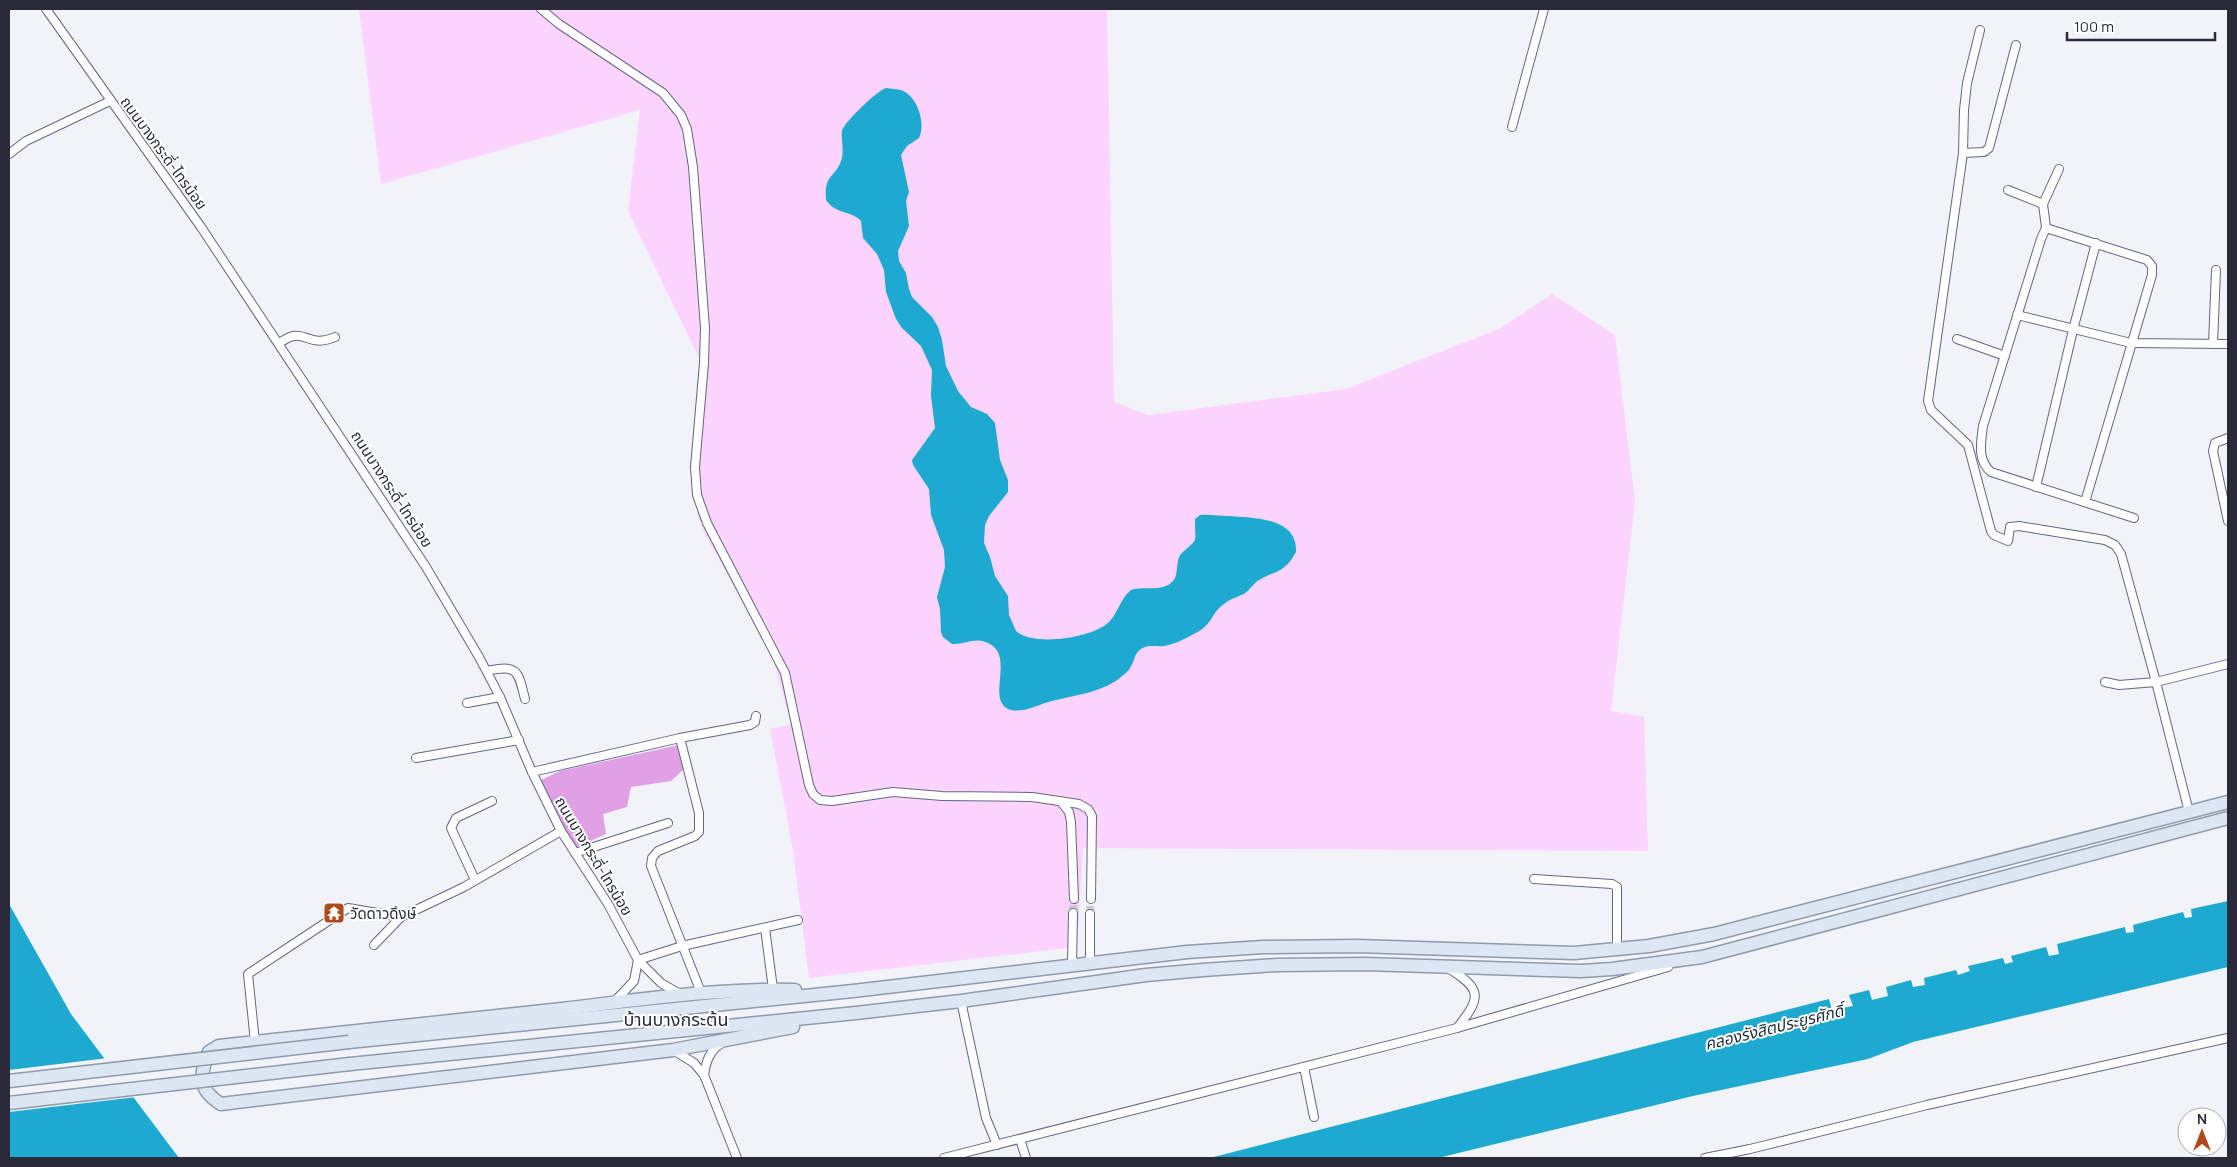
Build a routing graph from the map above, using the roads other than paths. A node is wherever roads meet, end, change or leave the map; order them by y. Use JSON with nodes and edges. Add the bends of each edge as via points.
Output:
{"nodes":[{"id":1,"x":46,"y":9,"type":"edge"},
{"id":2,"x":541,"y":9,"type":"edge"},
{"id":3,"x":1544,"y":9,"type":"edge"},
{"id":4,"x":1980,"y":30,"type":"dead end"},
{"id":5,"x":2016,"y":45,"type":"dead end"},
{"id":6,"x":110,"y":101,"type":"junction"},
{"id":7,"x":1512,"y":127,"type":"dead end"},
{"id":8,"x":1963,"y":153,"type":"junction"},
{"id":9,"x":9,"y":154,"type":"edge"},
{"id":10,"x":2059,"y":169,"type":"dead end"},
{"id":11,"x":2008,"y":190,"type":"dead end"},
{"id":12,"x":2043,"y":204,"type":"junction"},
{"id":13,"x":2046,"y":228,"type":"junction"},
{"id":14,"x":2096,"y":243,"type":"junction"},
{"id":15,"x":2216,"y":270,"type":"dead end"},
{"id":16,"x":2017,"y":315,"type":"junction"},
{"id":17,"x":2073,"y":330,"type":"junction"},
{"id":18,"x":335,"y":337,"type":"dead end"},
{"id":19,"x":1956,"y":339,"type":"dead end"},
{"id":20,"x":2131,"y":343,"type":"junction"},
{"id":21,"x":279,"y":344,"type":"junction"},
{"id":22,"x":2213,"y":344,"type":"junction"},
{"id":23,"x":2228,"y":344,"type":"edge"},
{"id":24,"x":2005,"y":356,"type":"junction"},
{"id":25,"x":2228,"y":438,"type":"edge"},
{"id":26,"x":2036,"y":487,"type":"junction"},
{"id":27,"x":2085,"y":502,"type":"junction"},
{"id":28,"x":2134,"y":518,"type":"dead end"},
{"id":29,"x":2228,"y":521,"type":"edge"},
{"id":30,"x":2228,"y":664,"type":"edge"},
{"id":31,"x":487,"y":671,"type":"junction"},
{"id":32,"x":2105,"y":682,"type":"dead end"},
{"id":33,"x":2156,"y":682,"type":"junction"},
{"id":34,"x":500,"y":697,"type":"junction"},
{"id":35,"x":525,"y":699,"type":"dead end"},
{"id":36,"x":467,"y":703,"type":"dead end"},
{"id":37,"x":756,"y":716,"type":"dead end"},
{"id":38,"x":680,"y":738,"type":"junction"},
{"id":39,"x":519,"y":740,"type":"junction"},
{"id":40,"x":416,"y":758,"type":"dead end"},
{"id":41,"x":532,"y":772,"type":"junction"},
{"id":42,"x":492,"y":801,"type":"dead end"},
{"id":43,"x":2228,"y":802,"type":"edge"},
{"id":44,"x":1062,"y":803,"type":"junction"},
{"id":45,"x":2189,"y":812,"type":"junction"},
{"id":46,"x":2228,"y":818,"type":"edge"},
{"id":47,"x":668,"y":823,"type":"dead end"},
{"id":48,"x":561,"y":831,"type":"junction"},
{"id":49,"x":575,"y":853,"type":"junction"},
{"id":50,"x":1534,"y":879,"type":"dead end"},
{"id":51,"x":475,"y":880,"type":"junction"},
{"id":52,"x":1074,"y":899,"type":"tunnel mouth"},
{"id":53,"x":1091,"y":899,"type":"tunnel mouth"},
{"id":54,"x":1073,"y":913,"type":"tunnel mouth"},
{"id":55,"x":1090,"y":914,"type":"tunnel mouth"},
{"id":56,"x":400,"y":917,"type":"junction"},
{"id":57,"x":798,"y":920,"type":"dead end"},
{"id":58,"x":765,"y":928,"type":"junction"},
{"id":59,"x":374,"y":945,"type":"dead end"},
{"id":60,"x":682,"y":946,"type":"junction"},
{"id":61,"x":1617,"y":950,"type":"junction"},
{"id":62,"x":1702,"y":957,"type":"junction"},
{"id":63,"x":638,"y":960,"type":"junction"},
{"id":64,"x":1090,"y":962,"type":"junction"},
{"id":65,"x":1072,"y":964,"type":"junction"},
{"id":66,"x":1446,"y":967,"type":"junction"},
{"id":67,"x":773,"y":989,"type":"junction"},
{"id":68,"x":853,"y":991,"type":"junction"},
{"id":69,"x":702,"y":995,"type":"junction"},
{"id":70,"x":684,"y":996,"type":"junction"},
{"id":71,"x":961,"y":1001,"type":"junction"},
{"id":72,"x":614,"y":1003,"type":"junction"},
{"id":73,"x":856,"y":1013,"type":"junction"},
{"id":74,"x":1457,"y":1028,"type":"junction"},
{"id":75,"x":736,"y":1038,"type":"junction"},
{"id":76,"x":2228,"y":1038,"type":"edge"},
{"id":77,"x":255,"y":1042,"type":"junction"},
{"id":78,"x":673,"y":1050,"type":"junction"},
{"id":79,"x":1304,"y":1067,"type":"junction"},
{"id":80,"x":704,"y":1074,"type":"junction"},
{"id":81,"x":9,"y":1081,"type":"edge"},
{"id":82,"x":9,"y":1102,"type":"edge"},
{"id":83,"x":1314,"y":1117,"type":"dead end"},
{"id":84,"x":1020,"y":1139,"type":"junction"},
{"id":85,"x":997,"y":1145,"type":"junction"},
{"id":86,"x":1750,"y":1149,"type":"junction"},
{"id":87,"x":958,"y":1156,"type":"edge"},
{"id":88,"x":737,"y":1158,"type":"edge"},
{"id":89,"x":944,"y":1158,"type":"edge"},
{"id":90,"x":1026,"y":1158,"type":"edge"},
{"id":91,"x":1705,"y":1158,"type":"edge"},
{"id":92,"x":1752,"y":1158,"type":"edge"}],
"edges":[{"from":1,"to":6,"type":"street","name":"ถนนบางกระดี่-ไทรน้อย"},
{"from":2,"to":44,"type":"street","via":[[662,93],[681,115],[687,128],[705,328],[695,467],[697,495],[708,523],[785,672],[809,785],[814,794],[820,800],[832,801],[910,792],[942,796],[1032,797]]},
{"from":3,"to":7,"type":"street"},
{"from":4,"to":8,"type":"street","via":[[1967,83]]},
{"from":5,"to":8,"type":"street","via":[[1989,148],[1984,152]]},
{"from":6,"to":9,"type":"street","via":[[26,141]]},
{"from":6,"to":21,"type":"street","name":"ถนนบางกระดี่-ไทรน้อย"},
{"from":8,"to":33,"type":"street","via":[[1928,401],[1931,410],[1968,445],[1990,531],[1994,535],[2008,541],[2010,528],[2019,526],[2105,540],[2115,545],[2122,554]]},
{"from":10,"to":12,"type":"street"},
{"from":11,"to":12,"type":"street"},
{"from":12,"to":13,"type":"street"},
{"from":13,"to":14,"type":"street"},
{"from":13,"to":16,"type":"street"},
{"from":14,"to":17,"type":"street"},
{"from":14,"to":20,"type":"street","via":[[2147,260],[2152,266]]},
{"from":15,"to":22,"type":"street"},
{"from":16,"to":17,"type":"street"},
{"from":16,"to":24,"type":"street"},
{"from":17,"to":20,"type":"street"},
{"from":17,"to":26,"type":"street"},
{"from":18,"to":21,"type":"street","via":[[325,342],[313,342],[292,336]]},
{"from":19,"to":24,"type":"street"},
{"from":20,"to":22,"type":"street"},
{"from":20,"to":27,"type":"street"},
{"from":21,"to":31,"type":"street","name":"ถนนบางกระดี่-ไทรน้อย","via":[[426,567]]},
{"from":22,"to":23,"type":"street"},
{"from":24,"to":26,"type":"street","via":[[1983,426],[1981,456],[1984,467],[1990,472]]},
{"from":25,"to":29,"type":"street","via":[[2215,443],[2213,451]]},
{"from":26,"to":27,"type":"street"},
{"from":27,"to":28,"type":"street"},
{"from":30,"to":33,"type":"street"},
{"from":31,"to":34,"type":"street","name":"ถนนบางกระดี่-ไทรน้อย"},
{"from":31,"to":35,"type":"street","via":[[505,667],[515,671]]},
{"from":32,"to":33,"type":"street","via":[[2119,685]]},
{"from":33,"to":45,"type":"street"},
{"from":34,"to":36,"type":"street"},
{"from":34,"to":39,"type":"street","name":"ถนนบางกระดี่-ไทรน้อย"},
{"from":37,"to":38,"type":"street","via":[[750,725]]},
{"from":38,"to":41,"type":"street"},
{"from":38,"to":60,"type":"street","via":[[699,813],[699,832],[658,851],[651,866]]},
{"from":39,"to":40,"type":"street"},
{"from":39,"to":41,"type":"street","name":"ถนนบางกระดี่-ไทรน้อย"},
{"from":41,"to":48,"type":"street","name":"ถนนบางกระดี่-ไทรน้อย"},
{"from":42,"to":51,"type":"street","via":[[456,818],[451,828]]},
{"from":43,"to":45,"type":"main road"},
{"from":44,"to":52,"type":"street","via":[[1072,822]]},
{"from":44,"to":53,"type":"street","via":[[1079,804],[1092,816]]},
{"from":45,"to":61,"type":"main road","via":[[1714,934]]},
{"from":46,"to":62,"type":"main road"},
{"from":47,"to":49,"type":"street"},
{"from":48,"to":49,"type":"street","name":"ถนนบางกระดี่-ไทรน้อย"},
{"from":48,"to":51,"type":"street"},
{"from":49,"to":63,"type":"street","name":"ถนนบางกระดี่-ไทรน้อย","via":[[608,904]]},
{"from":50,"to":61,"type":"street","via":[[1612,884],[1617,887]]},
{"from":51,"to":56,"type":"street"},
{"from":54,"to":65,"type":"street"},
{"from":55,"to":64,"type":"street"},
{"from":56,"to":59,"type":"street"},
{"from":56,"to":77,"type":"street","via":[[348,908],[248,974]]},
{"from":57,"to":58,"type":"street"},
{"from":58,"to":60,"type":"street"},
{"from":58,"to":67,"type":"street"},
{"from":60,"to":63,"type":"street"},
{"from":60,"to":69,"type":"street"},
{"from":61,"to":64,"type":"main road","via":[[1536,953],[1282,946]]},
{"from":62,"to":66,"type":"main road","via":[[1581,971]]},
{"from":62,"to":74,"type":"street"},
{"from":63,"to":70,"type":"street","name":"ถนนบางกระดี่-ไทรน้อย","via":[[661,983]]},
{"from":63,"to":72,"type":"street","via":[[634,981]]},
{"from":64,"to":65,"type":"main road"},
{"from":65,"to":68,"type":"main road"},
{"from":66,"to":71,"type":"main road","via":[[1366,964],[1233,968],[1146,975]]},
{"from":66,"to":74,"type":"street","via":[[1468,980],[1474,989],[1474,1002]]},
{"from":67,"to":68,"type":"main road"},
{"from":67,"to":69,"type":"main road"},
{"from":68,"to":81,"type":"main road","bridge":true,"via":[[349,1042]]},
{"from":69,"to":70,"type":"main road"},
{"from":70,"to":72,"type":"main road"},
{"from":71,"to":73,"type":"main road"},
{"from":71,"to":85,"type":"street","via":[[986,1118]]},
{"from":72,"to":77,"type":"main road"},
{"from":73,"to":75,"type":"main road"},
{"from":73,"to":82,"type":"main road","bridge":true},
{"from":74,"to":79,"type":"street"},
{"from":75,"to":78,"type":"main road"},
{"from":75,"to":80,"type":"street","via":[[720,1044],[711,1053]]},
{"from":76,"to":86,"type":"street","via":[[1900,1111]]},
{"from":77,"to":78,"type":"main road","via":[[219,1046],[209,1052],[201,1077],[212,1099],[220,1104]]},
{"from":78,"to":80,"type":"street","via":[[686,1056]]},
{"from":79,"to":83,"type":"street"},
{"from":79,"to":84,"type":"street"},
{"from":80,"to":88,"type":"street"},
{"from":84,"to":85,"type":"street"},
{"from":84,"to":90,"type":"street"},
{"from":85,"to":87,"type":"street"},
{"from":86,"to":91,"type":"street"},
{"from":86,"to":92,"type":"street"},
{"from":87,"to":89,"type":"street"}]}
